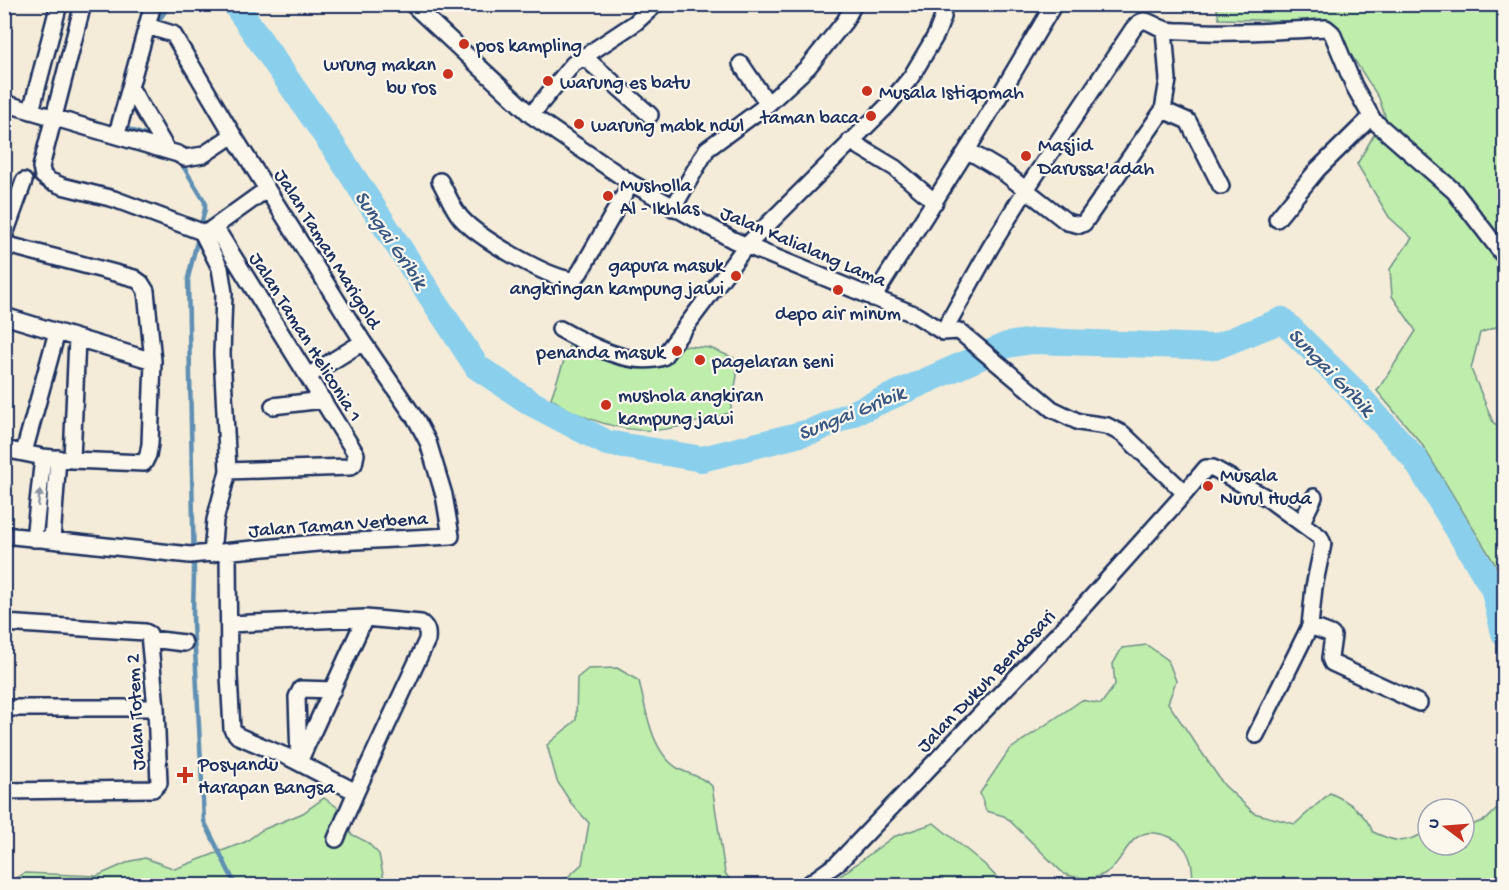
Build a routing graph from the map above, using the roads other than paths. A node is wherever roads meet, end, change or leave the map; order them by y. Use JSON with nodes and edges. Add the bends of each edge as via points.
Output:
{"nodes":[{"id":1,"x":59,"y":4,"type":"edge"},
{"id":2,"x":83,"y":4,"type":"edge"},
{"id":3,"x":153,"y":4,"type":"edge"},
{"id":4,"x":412,"y":4,"type":"edge"},
{"id":5,"x":656,"y":4,"type":"edge"},
{"id":6,"x":854,"y":4,"type":"edge"},
{"id":7,"x":941,"y":4,"type":"edge"},
{"id":8,"x":1053,"y":4,"type":"edge"},
{"id":9,"x":153,"y":28,"type":"junction"},
{"id":10,"x":1164,"y":29,"type":"junction"},
{"id":11,"x":583,"y":56,"type":"junction"},
{"id":12,"x":741,"y":64,"type":"dead end"},
{"id":13,"x":133,"y":92,"type":"junction"},
{"id":14,"x":4,"y":103,"type":"edge"},
{"id":15,"x":768,"y":104,"type":"junction"},
{"id":16,"x":1164,"y":110,"type":"junction"},
{"id":17,"x":31,"y":111,"type":"junction"},
{"id":18,"x":531,"y":115,"type":"junction"},
{"id":19,"x":650,"y":115,"type":"dead end"},
{"id":20,"x":55,"y":117,"type":"junction"},
{"id":21,"x":1371,"y":117,"type":"junction"},
{"id":22,"x":117,"y":134,"type":"junction"},
{"id":23,"x":233,"y":135,"type":"junction"},
{"id":24,"x":850,"y":141,"type":"junction"},
{"id":25,"x":167,"y":147,"type":"junction"},
{"id":26,"x":967,"y":150,"type":"junction"},
{"id":27,"x":24,"y":181,"type":"dead end"},
{"id":28,"x":440,"y":181,"type":"dead end"},
{"id":29,"x":631,"y":183,"type":"junction"},
{"id":30,"x":1221,"y":186,"type":"dead end"},
{"id":31,"x":267,"y":189,"type":"junction"},
{"id":32,"x":1025,"y":191,"type":"junction"},
{"id":33,"x":935,"y":202,"type":"junction"},
{"id":34,"x":673,"y":208,"type":"junction"},
{"id":35,"x":1277,"y":219,"type":"dead end"},
{"id":36,"x":204,"y":231,"type":"junction"},
{"id":37,"x":4,"y":237,"type":"edge"},
{"id":38,"x":4,"y":244,"type":"edge"},
{"id":39,"x":746,"y":246,"type":"junction"},
{"id":40,"x":1504,"y":256,"type":"edge"},
{"id":41,"x":873,"y":298,"type":"junction"},
{"id":42,"x":4,"y":316,"type":"edge"},
{"id":43,"x":560,"y":329,"type":"dead end"},
{"id":44,"x":57,"y":332,"type":"junction"},
{"id":45,"x":943,"y":332,"type":"junction"},
{"id":46,"x":77,"y":338,"type":"junction"},
{"id":47,"x":363,"y":342,"type":"junction"},
{"id":48,"x":153,"y":361,"type":"junction"},
{"id":49,"x":308,"y":376,"type":"junction"},
{"id":50,"x":323,"y":400,"type":"junction"},
{"id":51,"x":273,"y":406,"type":"dead end"},
{"id":52,"x":4,"y":448,"type":"edge"},
{"id":53,"x":24,"y":452,"type":"junction"},
{"id":54,"x":58,"y":458,"type":"junction"},
{"id":55,"x":228,"y":471,"type":"junction"},
{"id":56,"x":1185,"y":493,"type":"junction"},
{"id":57,"x":1314,"y":497,"type":"dead end"},
{"id":58,"x":1302,"y":522,"type":"junction"},
{"id":59,"x":4,"y":535,"type":"edge"},
{"id":60,"x":450,"y":536,"type":"joint"},
{"id":61,"x":34,"y":539,"type":"junction"},
{"id":62,"x":52,"y":540,"type":"junction"},
{"id":63,"x":228,"y":552,"type":"junction"},
{"id":64,"x":200,"y":554,"type":"junction"},
{"id":65,"x":365,"y":618,"type":"junction"},
{"id":66,"x":4,"y":623,"type":"edge"},
{"id":67,"x":229,"y":624,"type":"junction"},
{"id":68,"x":1310,"y":626,"type":"junction"},
{"id":69,"x":148,"y":635,"type":"junction"},
{"id":70,"x":184,"y":643,"type":"dead end"},
{"id":71,"x":333,"y":690,"type":"junction"},
{"id":72,"x":1419,"y":703,"type":"dead end"},
{"id":73,"x":4,"y":708,"type":"edge"},
{"id":74,"x":156,"y":708,"type":"junction"},
{"id":75,"x":1256,"y":735,"type":"dead end"},
{"id":76,"x":299,"y":762,"type":"junction"},
{"id":77,"x":4,"y":791,"type":"edge"},
{"id":78,"x":356,"y":792,"type":"junction"},
{"id":79,"x":336,"y":839,"type":"dead end"},
{"id":80,"x":806,"y":885,"type":"edge"}],
"edges":[{"from":1,"to":17,"type":"street"},
{"from":2,"to":20,"type":"street"},
{"from":3,"to":9,"type":"street"},
{"from":4,"to":18,"type":"street","name":"Jalan Kalialang Lama"},
{"from":5,"to":11,"type":"street","via":[[635,23]]},
{"from":6,"to":15,"type":"street","via":[[808,67]]},
{"from":7,"to":24,"type":"street","via":[[942,22],[911,77]]},
{"from":8,"to":26,"type":"street"},
{"from":9,"to":13,"type":"street"},
{"from":9,"to":23,"type":"street","name":"Jalan Taman Marigold","via":[[172,34]]},
{"from":10,"to":16,"type":"street","via":[[1168,80]]},
{"from":10,"to":21,"type":"street","via":[[1326,28],[1337,43]]},
{"from":10,"to":32,"type":"street","via":[[1150,22],[1137,23]]},
{"from":11,"to":18,"type":"street"},
{"from":11,"to":19,"type":"street"},
{"from":12,"to":15,"type":"street"},
{"from":13,"to":22,"type":"street"},
{"from":13,"to":25,"type":"street"},
{"from":14,"to":17,"type":"street"},
{"from":15,"to":34,"type":"street","via":[[707,149]]},
{"from":16,"to":30,"type":"street","via":[[1188,121]]},
{"from":16,"to":32,"type":"street","via":[[1084,223],[1067,222]]},
{"from":17,"to":20,"type":"street"},
{"from":18,"to":29,"type":"street","name":"Jalan Kalialang Lama"},
{"from":20,"to":22,"type":"street"},
{"from":20,"to":36,"type":"street","via":[[41,167],[50,182],[114,199]]},
{"from":21,"to":35,"type":"street","via":[[1317,170]]},
{"from":21,"to":40,"type":"street","via":[[1454,191]]},
{"from":22,"to":25,"type":"street"},
{"from":23,"to":25,"type":"street","via":[[203,155],[185,158]]},
{"from":23,"to":31,"type":"street","name":"Jalan Taman Marigold"},
{"from":24,"to":33,"type":"street","via":[[895,168]]},
{"from":24,"to":39,"type":"street"},
{"from":26,"to":32,"type":"street"},
{"from":26,"to":33,"type":"street"},
{"from":27,"to":37,"type":"street"},
{"from":28,"to":29,"type":"street","via":[[471,227],[524,262],[570,280],[580,272]]},
{"from":29,"to":34,"type":"street","name":"Jalan Kalialang Lama"},
{"from":31,"to":36,"type":"street"},
{"from":31,"to":47,"type":"street","name":"Jalan Taman Marigold"},
{"from":32,"to":45,"type":"street"},
{"from":33,"to":41,"type":"street"},
{"from":34,"to":39,"type":"street","name":"Jalan Kalialang Lama"},
{"from":36,"to":49,"type":"street","name":"Jalan Taman Heliconia 1"},
{"from":36,"to":55,"type":"street","via":[[223,280]]},
{"from":38,"to":48,"type":"street","via":[[141,283],[146,291]]},
{"from":39,"to":41,"type":"street","name":"Jalan Kalialang Lama"},
{"from":39,"to":43,"type":"street","via":[[663,357],[644,360],[609,352]]},
{"from":41,"to":45,"type":"street","name":"Jalan Kalialang Lama","via":[[916,315]]},
{"from":42,"to":44,"type":"street"},
{"from":44,"to":46,"type":"street"},
{"from":44,"to":53,"type":"street"},
{"from":45,"to":56,"type":"street","via":[[959,331],[1052,409],[1079,422],[1107,426],[1123,434]]},
{"from":46,"to":48,"type":"street"},
{"from":46,"to":54,"type":"street"},
{"from":47,"to":49,"type":"street"},
{"from":47,"to":60,"type":"street","name":"Jalan Taman Marigold","via":[[428,442],[444,495]]},
{"from":48,"to":54,"type":"street","via":[[150,444],[144,463]]},
{"from":49,"to":50,"type":"street","name":"Jalan Taman Heliconia 1"},
{"from":50,"to":51,"type":"street"},
{"from":50,"to":55,"type":"street","name":"Jalan Taman Heliconia 1","via":[[356,454],[350,467]]},
{"from":52,"to":53,"type":"street"},
{"from":53,"to":54,"type":"street"},
{"from":61,"to":54,"type":"street","one_way":true},
{"from":54,"to":62,"type":"street"},
{"from":55,"to":64,"type":"street"},
{"from":56,"to":58,"type":"street","name":"Jalan Dukuh Bendosari","via":[[1210,467]]},
{"from":56,"to":80,"type":"street","name":"Jalan Dukuh Bendosari","via":[[1073,618],[838,863]]},
{"from":57,"to":58,"type":"street"},
{"from":58,"to":68,"type":"street","name":"Jalan Dukuh Bendosari","via":[[1323,544]]},
{"from":59,"to":61,"type":"street","name":"Jalan Taman Verbena"},
{"from":60,"to":63,"type":"street","name":"Jalan Taman Verbena"},
{"from":61,"to":62,"type":"street","name":"Jalan Taman Verbena"},
{"from":62,"to":64,"type":"street","name":"Jalan Taman Verbena"},
{"from":63,"to":64,"type":"street","name":"Jalan Taman Verbena"},
{"from":63,"to":67,"type":"street"},
{"from":65,"to":67,"type":"street"},
{"from":65,"to":71,"type":"street"},
{"from":65,"to":78,"type":"street","via":[[421,623],[428,633]]},
{"from":66,"to":69,"type":"street"},
{"from":67,"to":76,"type":"street","via":[[232,729],[238,736]]},
{"from":68,"to":72,"type":"street","via":[[1331,634],[1332,663]]},
{"from":68,"to":75,"type":"street"},
{"from":69,"to":70,"type":"street"},
{"from":69,"to":74,"type":"street","name":"Jalan Totem 2"},
{"from":71,"to":76,"type":"street"},
{"from":71,"to":76,"type":"street","via":[[299,691]]},
{"from":73,"to":74,"type":"street"},
{"from":74,"to":77,"type":"street","name":"Jalan Totem 2","via":[[159,783],[153,789]]},
{"from":76,"to":78,"type":"street"},
{"from":78,"to":79,"type":"street"}]}
